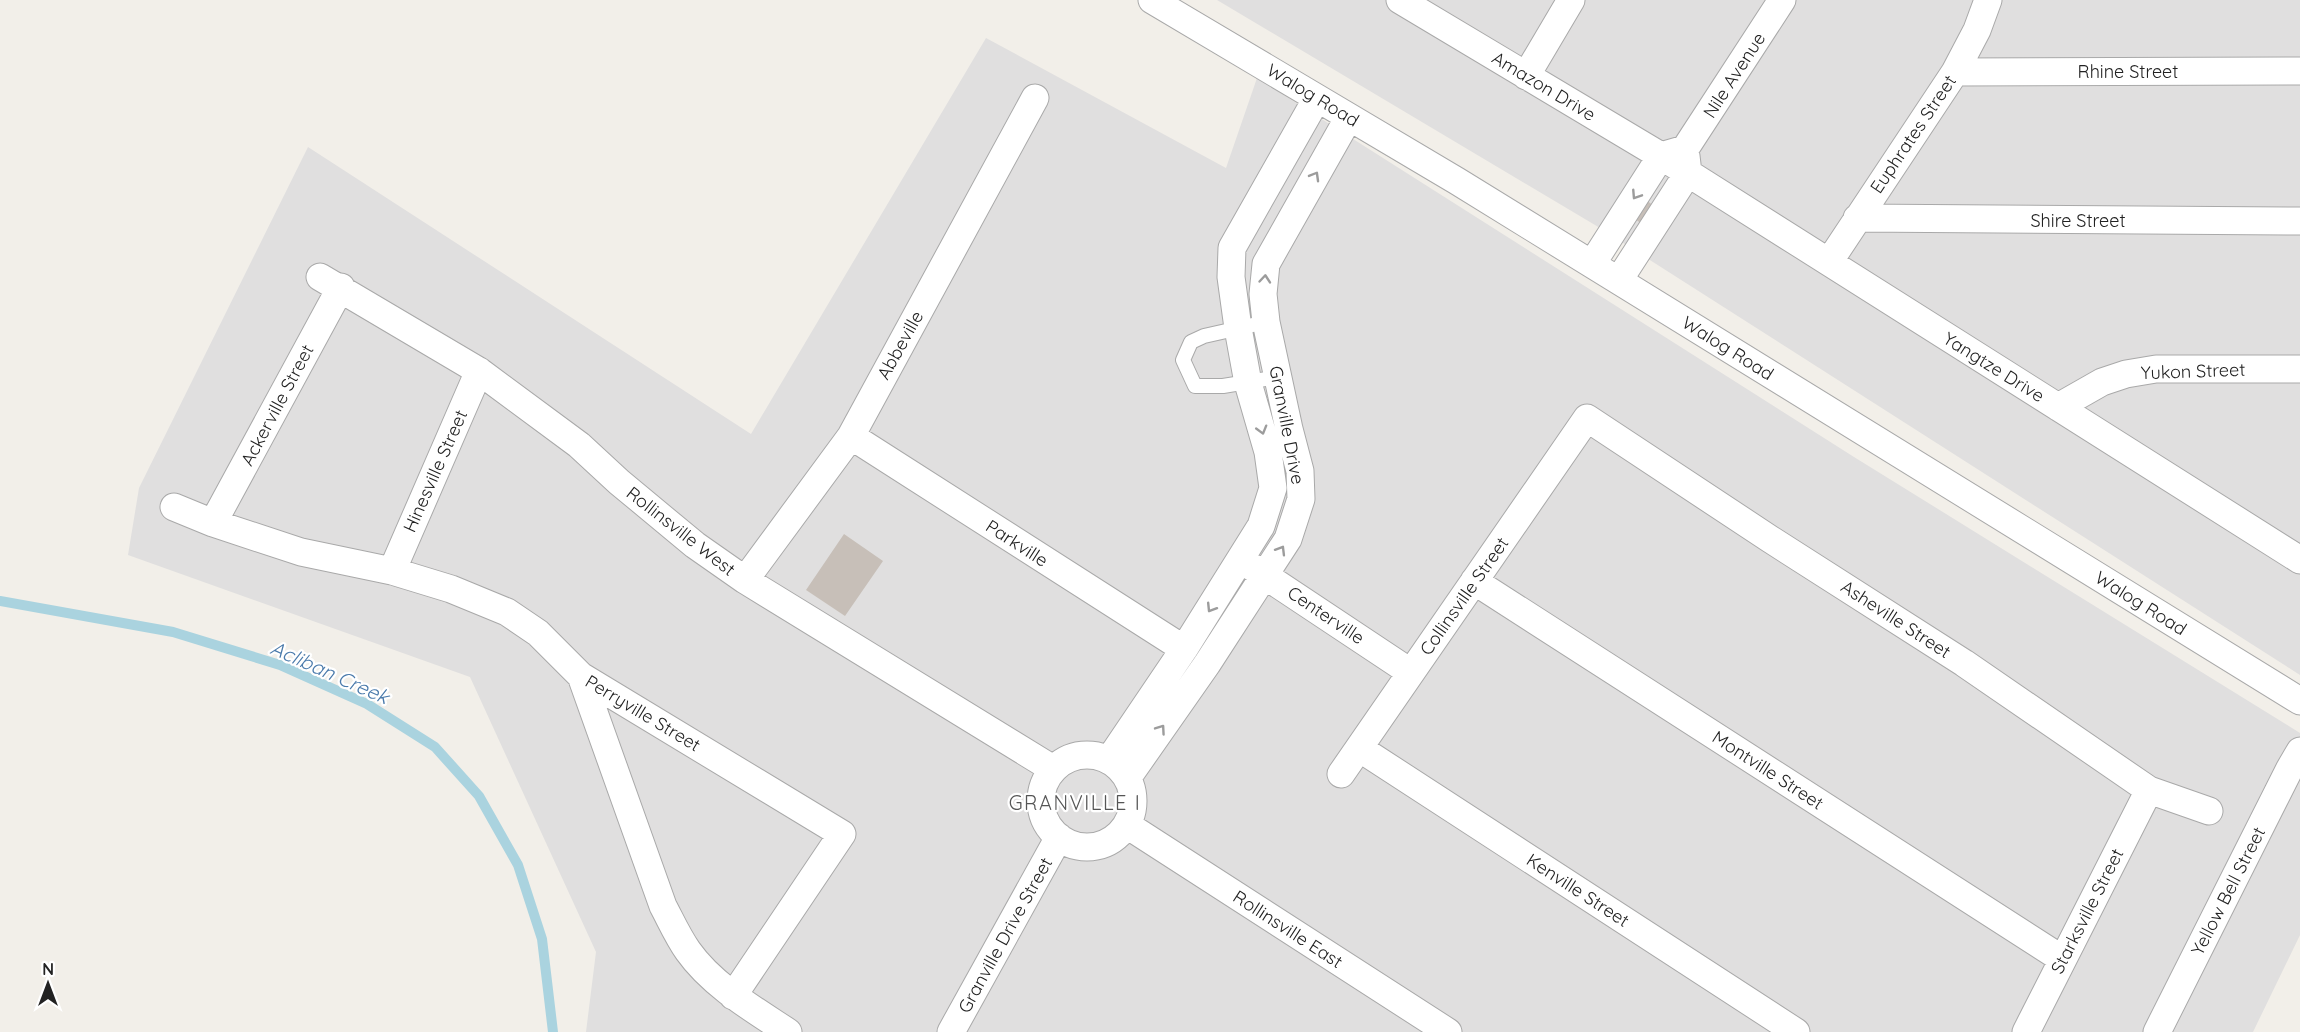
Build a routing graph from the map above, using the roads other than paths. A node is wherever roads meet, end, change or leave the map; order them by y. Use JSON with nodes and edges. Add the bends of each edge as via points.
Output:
{"nodes":[{"id":1,"x":1152,"y":0,"type":"edge"},
{"id":2,"x":1400,"y":0,"type":"edge"},
{"id":3,"x":1571,"y":0,"type":"edge"},
{"id":4,"x":1782,"y":0,"type":"edge"},
{"id":5,"x":1988,"y":0,"type":"edge"},
{"id":6,"x":2300,"y":71,"type":"edge"},
{"id":7,"x":1955,"y":72,"type":"junction"},
{"id":8,"x":1526,"y":76,"type":"junction"},
{"id":9,"x":1035,"y":98,"type":"dead end"},
{"id":10,"x":1317,"y":98,"type":"junction"},
{"id":11,"x":1349,"y":117,"type":"junction"},
{"id":12,"x":1678,"y":160,"type":"junction"},
{"id":13,"x":1857,"y":218,"type":"junction"},
{"id":14,"x":2300,"y":221,"type":"edge"},
{"id":15,"x":1829,"y":262,"type":"junction"},
{"id":16,"x":1592,"y":264,"type":"junction"},
{"id":17,"x":1619,"y":280,"type":"junction"},
{"id":18,"x":330,"y":282,"type":"joint"},
{"id":19,"x":1266,"y":322,"type":"junction"},
{"id":20,"x":1238,"y":328,"type":"junction"},
{"id":21,"x":2300,"y":369,"type":"edge"},
{"id":22,"x":479,"y":371,"type":"junction"},
{"id":23,"x":1278,"y":377,"type":"junction"},
{"id":24,"x":1248,"y":383,"type":"junction"},
{"id":25,"x":2058,"y":407,"type":"junction"},
{"id":26,"x":1587,"y":418,"type":"joint"},
{"id":27,"x":850,"y":436,"type":"junction"},
{"id":28,"x":174,"y":507,"type":"dead end"},
{"id":29,"x":213,"y":523,"type":"junction"},
{"id":30,"x":2300,"y":560,"type":"edge"},
{"id":31,"x":1240,"y":561,"type":"junction"},
{"id":32,"x":392,"y":571,"type":"junction"},
{"id":33,"x":1266,"y":575,"type":"junction"},
{"id":34,"x":744,"y":580,"type":"junction"},
{"id":35,"x":1474,"y":581,"type":"junction"},
{"id":36,"x":1184,"y":649,"type":"junction"},
{"id":37,"x":1410,"y":672,"type":"junction"},
{"id":38,"x":580,"y":676,"type":"junction"},
{"id":39,"x":2300,"y":701,"type":"edge"},
{"id":40,"x":1359,"y":748,"type":"junction"},
{"id":41,"x":2300,"y":751,"type":"edge"},
{"id":42,"x":1118,"y":768,"type":"junction"},
{"id":43,"x":1053,"y":770,"type":"junction"},
{"id":44,"x":1341,"y":774,"type":"dead end"},
{"id":45,"x":2149,"y":790,"type":"junction"},
{"id":46,"x":2209,"y":811,"type":"dead end"},
{"id":47,"x":1127,"y":825,"type":"junction"},
{"id":48,"x":1059,"y":837,"type":"junction"},
{"id":49,"x":2062,"y":959,"type":"junction"},
{"id":50,"x":733,"y":996,"type":"junction"},
{"id":51,"x":788,"y":1032,"type":"edge"},
{"id":52,"x":951,"y":1032,"type":"edge"},
{"id":53,"x":1448,"y":1032,"type":"edge"},
{"id":54,"x":1796,"y":1032,"type":"edge"},
{"id":55,"x":2026,"y":1032,"type":"edge"},
{"id":56,"x":2157,"y":1032,"type":"edge"}],
"edges":[{"from":1,"to":10,"type":"street","name":"Walog Road"},
{"from":2,"to":8,"type":"street","name":"Amazon Drive"},
{"from":3,"to":8,"type":"street"},
{"from":4,"to":12,"type":"street","name":"Nile Avenue"},
{"from":5,"to":7,"type":"street","name":"Euphrates Street"},
{"from":6,"to":7,"type":"street","name":"Rhine Street"},
{"from":7,"to":13,"type":"street","name":"Euphrates Street"},
{"from":8,"to":12,"type":"street","name":"Amazon Drive"},
{"from":9,"to":27,"type":"street","name":"Abbeville"},
{"from":10,"to":11,"type":"street","name":"Walog Road"},
{"from":10,"to":20,"type":"street","name":"Granville Drive","via":[[1232,248],[1231,277]]},
{"from":11,"to":16,"type":"street","name":"Walog Road"},
{"from":19,"to":11,"type":"street","name":"Granville Drive","one_way":true,"via":[[1266,264]]},
{"from":12,"to":15,"type":"street","name":"Yangtze Drive"},
{"from":12,"to":16,"type":"street","name":"Nile Avenue","one_way":true},
{"from":12,"to":17,"type":"street","name":"Nile Avenue"},
{"from":13,"to":14,"type":"street","name":"Shire Street"},
{"from":13,"to":15,"type":"street","name":"Euphrates Street"},
{"from":15,"to":25,"type":"street","name":"Yangtze Drive"},
{"from":16,"to":17,"type":"street","name":"Walog Road"},
{"from":17,"to":39,"type":"street","name":"Walog Road"},
{"from":18,"to":22,"type":"street","name":"Rollinsville West"},
{"from":18,"to":29,"type":"street","name":"Ackerville Street"},
{"from":19,"to":20,"type":"lane"},
{"from":19,"to":23,"type":"street","name":"Granville Drive"},
{"from":20,"to":24,"type":"street","name":"Granville Drive"},
{"from":20,"to":24,"type":"lane","via":[[1191,342],[1183,360],[1195,386]]},
{"from":21,"to":25,"type":"street","name":"Yukon Street","via":[[2156,369],[2102,382]]},
{"from":22,"to":32,"type":"street","name":"Hinesville Street"},
{"from":22,"to":34,"type":"street","name":"Rollinsville West","via":[[579,445],[695,545]]},
{"from":23,"to":24,"type":"lane"},
{"from":33,"to":23,"type":"street","name":"Granville Drive","one_way":true,"via":[[1288,539],[1301,498],[1300,471]]},
{"from":24,"to":31,"type":"street","name":"Granville Drive","one_way":true,"via":[[1268,452],[1273,488],[1262,526]]},
{"from":25,"to":30,"type":"street","name":"Yangtze Drive"},
{"from":26,"to":35,"type":"street","name":"Collinsville Street"},
{"from":26,"to":45,"type":"street","name":"Asheville Street","via":[[1964,663]]},
{"from":27,"to":34,"type":"street","name":"Abbeville"},
{"from":27,"to":36,"type":"street","name":"Parkville"},
{"from":28,"to":29,"type":"street","name":"Perryville Street"},
{"from":29,"to":32,"type":"street","name":"Perryville Street","via":[[301,552]]},
{"from":31,"to":33,"type":"street","name":"Centerville"},
{"from":31,"to":36,"type":"street","name":"Granville Drive","one_way":true},
{"from":32,"to":38,"type":"street","name":"Perryville Street","via":[[507,612],[538,633]]},
{"from":33,"to":37,"type":"street","name":"Centerville"},
{"from":42,"to":33,"type":"street","name":"Granville Drive","one_way":true},
{"from":34,"to":43,"type":"street","name":"Rollinsville West"},
{"from":35,"to":37,"type":"street","name":"Collinsville Street"},
{"from":35,"to":49,"type":"street","name":"Montville Street"},
{"from":36,"to":42,"type":"street","name":"Granville Drive"},
{"from":37,"to":40,"type":"street","name":"Collinsville Street"},
{"from":38,"to":50,"type":"street","via":[[667,914],[689,953]]},
{"from":38,"to":50,"type":"street","name":"Perryville Street","via":[[842,834]]},
{"from":40,"to":44,"type":"street","name":"Collinsville Street"},
{"from":40,"to":54,"type":"street","name":"Kenville Street"},
{"from":41,"to":56,"type":"street","name":"Yellow Bell Street"},
{"from":42,"to":43,"type":"street","via":[[1097,756],[1074,757]]},
{"from":42,"to":47,"type":"street","via":[[1134,801]]},
{"from":43,"to":48,"type":"street","via":[[1046,780],[1041,805],[1044,817]]},
{"from":45,"to":46,"type":"street","name":"Asheville Street"},
{"from":45,"to":49,"type":"street","name":"Starksville Street"},
{"from":47,"to":48,"type":"street","via":[[1119,836],[1096,847],[1076,846]]},
{"from":47,"to":53,"type":"street","name":"Rollinsville East"},
{"from":48,"to":52,"type":"street","name":"Granville Drive Street"},
{"from":49,"to":55,"type":"street","name":"Starksville Street"},
{"from":50,"to":51,"type":"street"}]}
